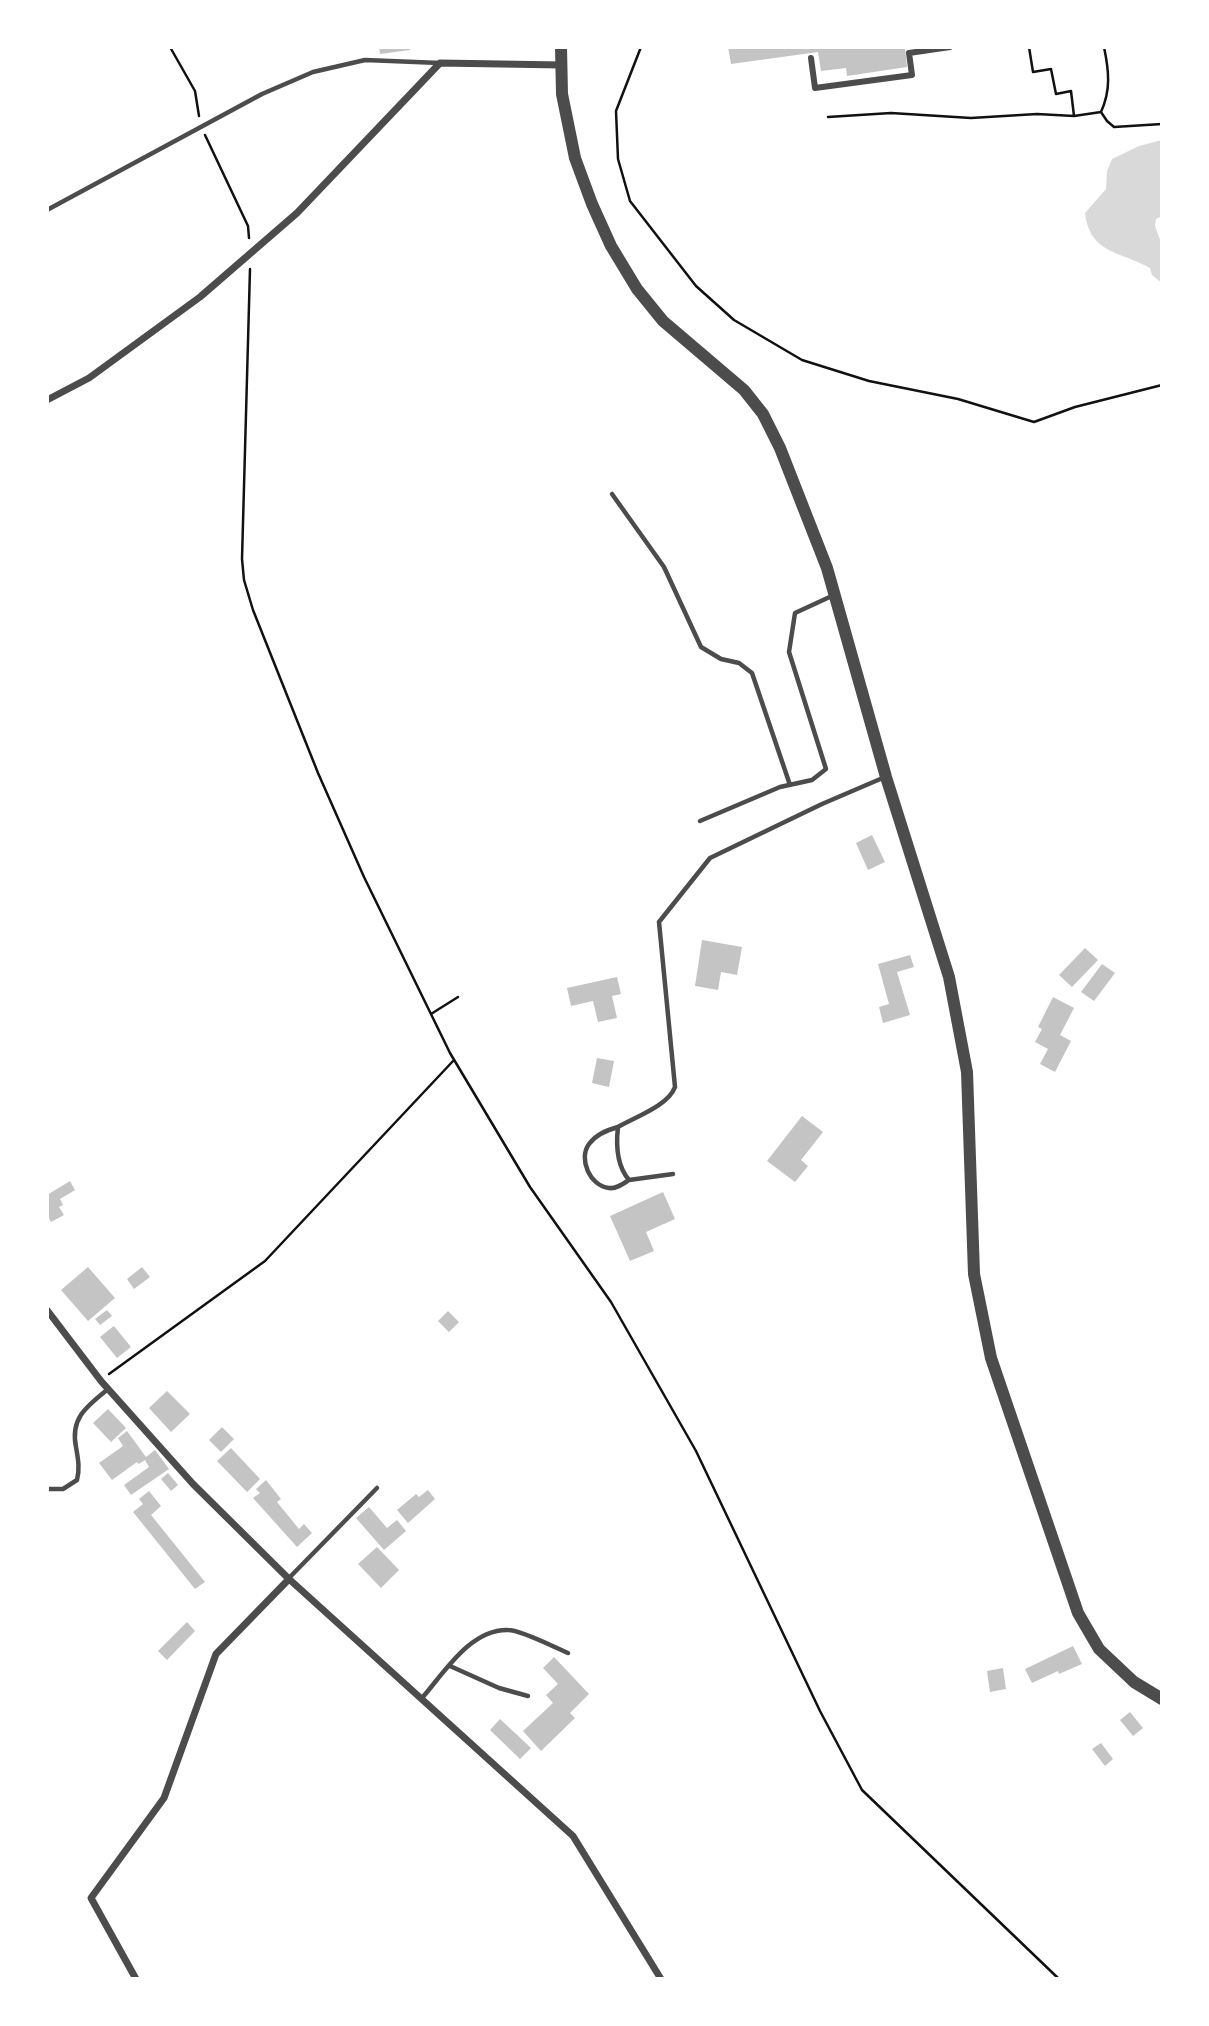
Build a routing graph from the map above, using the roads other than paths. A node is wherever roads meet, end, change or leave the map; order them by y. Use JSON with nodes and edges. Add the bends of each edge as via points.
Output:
{"nodes":[{"id":1,"x":561,"y":47,"type":"edge"},
{"id":2,"x":950,"y":47,"type":"edge"},
{"id":3,"x":811,"y":58,"type":"dead end"},
{"id":4,"x":440,"y":63,"type":"junction"},
{"id":5,"x":562,"y":65,"type":"junction"},
{"id":6,"x":47,"y":210,"type":"edge"},
{"id":7,"x":47,"y":400,"type":"edge"},
{"id":8,"x":612,"y":494,"type":"dead end"},
{"id":9,"x":834,"y":595,"type":"junction"},
{"id":10,"x":886,"y":777,"type":"junction"},
{"id":11,"x":790,"y":785,"type":"junction"},
{"id":12,"x":700,"y":821,"type":"dead end"},
{"id":13,"x":618,"y":1126,"type":"junction"},
{"id":14,"x":673,"y":1174,"type":"dead end"},
{"id":15,"x":629,"y":1180,"type":"junction"},
{"id":16,"x":48,"y":1313,"type":"edge"},
{"id":17,"x":108,"y":1390,"type":"junction"},
{"id":18,"x":377,"y":1488,"type":"dead end"},
{"id":19,"x":47,"y":1489,"type":"edge"},
{"id":20,"x":289,"y":1579,"type":"junction"},
{"id":21,"x":568,"y":1653,"type":"dead end"},
{"id":22,"x":450,"y":1666,"type":"junction"},
{"id":23,"x":527,"y":1696,"type":"dead end"},
{"id":24,"x":422,"y":1699,"type":"junction"},
{"id":25,"x":1162,"y":1699,"type":"edge"},
{"id":26,"x":136,"y":1979,"type":"edge"},
{"id":27,"x":661,"y":1979,"type":"edge"}],
"edges":[{"from":1,"to":5,"type":"street"},
{"from":2,"to":3,"type":"street","via":[[909,53],[912,75],[815,88]]},
{"from":4,"to":5,"type":"street"},
{"from":4,"to":6,"type":"lane","via":[[365,60],[313,72],[262,94]]},
{"from":4,"to":7,"type":"street","via":[[298,213],[200,297],[89,378]]},
{"from":5,"to":9,"type":"street","via":[[562,94],[575,158],[611,246],[663,321],[744,390],[763,414],[780,447]]},
{"from":8,"to":11,"type":"lane","via":[[664,567],[701,648],[752,673]]},
{"from":9,"to":10,"type":"street"},
{"from":9,"to":11,"type":"lane","via":[[794,613],[789,652],[826,769],[812,780]]},
{"from":10,"to":13,"type":"lane","via":[[710,858],[659,922],[675,1087],[664,1101]]},
{"from":10,"to":25,"type":"street","via":[[949,977],[967,1072],[974,1274],[991,1358],[1078,1613],[1100,1649],[1134,1682]]},
{"from":11,"to":12,"type":"lane"},
{"from":13,"to":15,"type":"lane","via":[[618,1155]]},
{"from":13,"to":15,"type":"lane","via":[[593,1140],[586,1149],[586,1164],[591,1178],[601,1186],[617,1187]]},
{"from":14,"to":15,"type":"lane"},
{"from":16,"to":17,"type":"street"},
{"from":17,"to":19,"type":"lane","via":[[80,1414],[75,1426],[77,1480],[63,1489]]},
{"from":17,"to":20,"type":"street","via":[[193,1484]]},
{"from":18,"to":20,"type":"lane"},
{"from":20,"to":24,"type":"street"},
{"from":20,"to":26,"type":"street","via":[[216,1654],[164,1798],[91,1898]]},
{"from":21,"to":22,"type":"lane","via":[[510,1630],[490,1632]]},
{"from":22,"to":23,"type":"lane"},
{"from":22,"to":24,"type":"lane"},
{"from":24,"to":27,"type":"street","via":[[573,1836]]}]}
